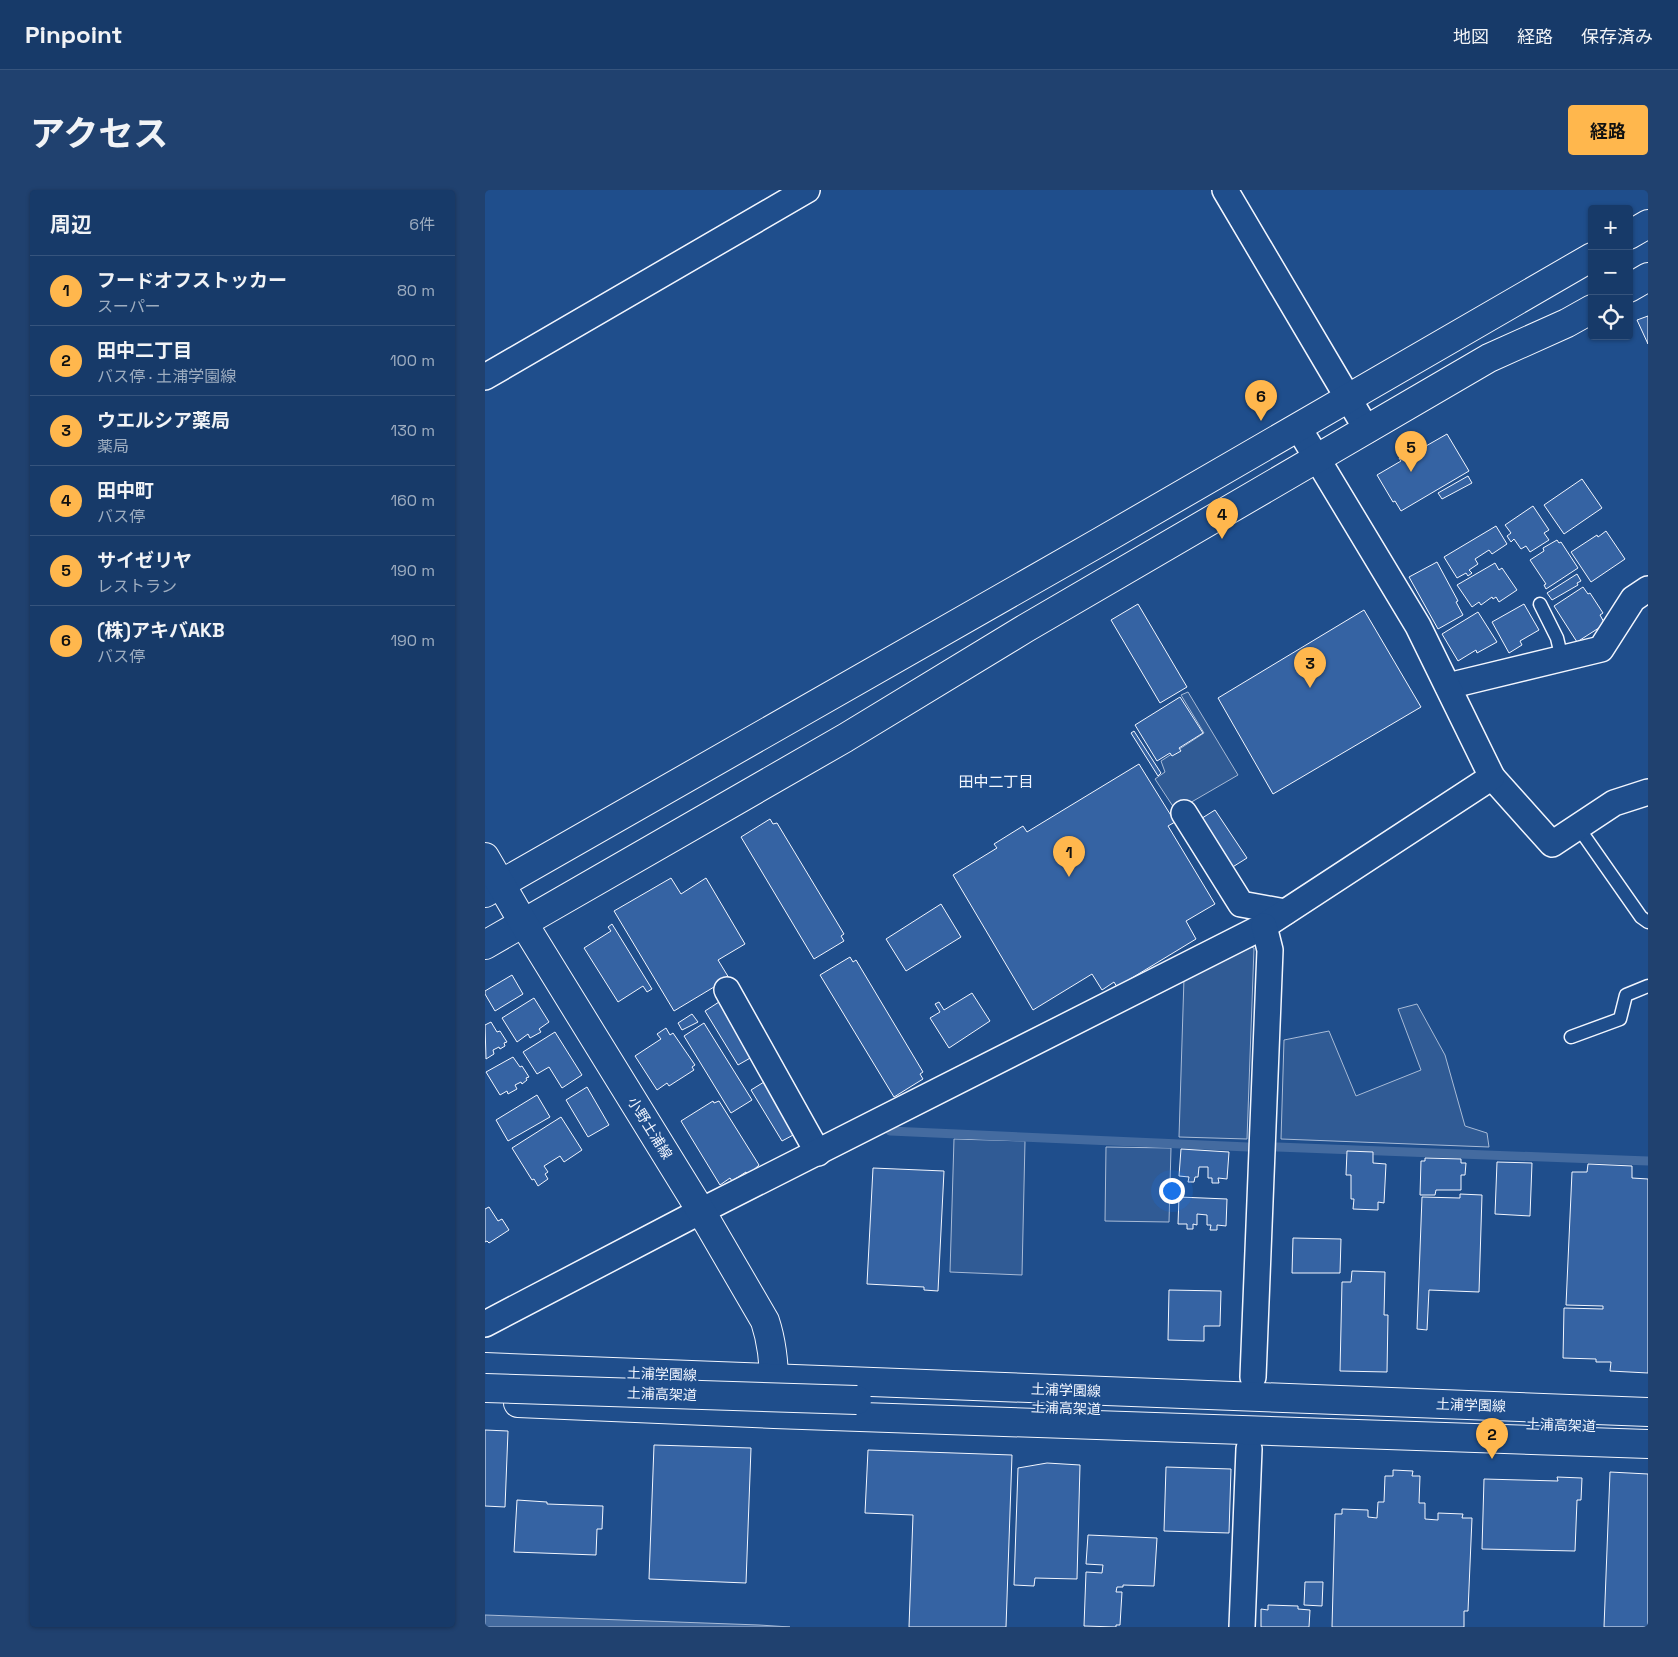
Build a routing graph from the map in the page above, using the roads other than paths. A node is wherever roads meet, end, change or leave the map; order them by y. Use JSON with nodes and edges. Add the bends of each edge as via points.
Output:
{"nodes":[{"id":1,"x":807,"y":190,"type":"edge"},
{"id":2,"x":1225,"y":190,"type":"edge"},
{"id":3,"x":1648,"y":224,"type":"edge"},
{"id":4,"x":1633,"y":233,"type":"edge"},
{"id":5,"x":1588,"y":259,"type":"edge"},
{"id":6,"x":1648,"y":277,"type":"edge"},
{"id":7,"x":1633,"y":286,"type":"edge"},
{"id":8,"x":1588,"y":311,"type":"edge"},
{"id":9,"x":485,"y":378,"type":"edge"},
{"id":10,"x":1347,"y":399,"type":"junction"},
{"id":11,"x":1299,"y":427,"type":"junction"},
{"id":12,"x":1367,"y":430,"type":"junction"},
{"id":13,"x":1319,"y":458,"type":"junction"},
{"id":14,"x":1648,"y":589,"type":"edge"},
{"id":15,"x":1540,"y":604,"type":"dead end"},
{"id":16,"x":1562,"y":659,"type":"junction"},
{"id":17,"x":1448,"y":686,"type":"junction"},
{"id":18,"x":1492,"y":776,"type":"junction"},
{"id":19,"x":1648,"y":792,"type":"edge"},
{"id":20,"x":1184,"y":813,"type":"dead end"},
{"id":21,"x":1578,"y":827,"type":"junction"},
{"id":22,"x":485,"y":857,"type":"edge"},
{"id":23,"x":493,"y":888,"type":"edge"},
{"id":24,"x":1285,"y":912,"type":"junction"},
{"id":25,"x":1648,"y":922,"type":"edge"},
{"id":26,"x":524,"y":924,"type":"junction"},
{"id":27,"x":1264,"y":926,"type":"junction"},
{"id":28,"x":485,"y":945,"type":"edge"},
{"id":29,"x":1648,"y":986,"type":"edge"},
{"id":30,"x":727,"y":990,"type":"dead end"},
{"id":31,"x":1571,"y":1036,"type":"dead end"},
{"id":32,"x":818,"y":1153,"type":"junction"},
{"id":33,"x":701,"y":1211,"type":"junction"},
{"id":34,"x":485,"y":1324,"type":"edge"},
{"id":35,"x":485,"y":1367,"type":"edge"},
{"id":36,"x":1253,"y":1377,"type":"dead end"},
{"id":37,"x":775,"y":1379,"type":"junction"},
{"id":38,"x":485,"y":1388,"type":"edge"},
{"id":39,"x":485,"y":1402,"type":"edge"},
{"id":40,"x":1648,"y":1412,"type":"edge"},
{"id":41,"x":773,"y":1414,"type":"junction"},
{"id":42,"x":1648,"y":1428,"type":"edge"},
{"id":43,"x":1648,"y":1444,"type":"edge"},
{"id":44,"x":1249,"y":1448,"type":"dead end"},
{"id":45,"x":1242,"y":1627,"type":"edge"}],
"edges":[{"from":1,"to":9,"type":"street"},
{"from":2,"to":10,"type":"street"},
{"from":3,"to":4,"type":"main road"},
{"from":5,"to":10,"type":"main road"},
{"from":6,"to":7,"type":"main road"},
{"from":8,"to":12,"type":"main road","via":[[1489,358]]},
{"from":10,"to":11,"type":"main road"},
{"from":10,"to":12,"type":"street"},
{"from":11,"to":13,"type":"street"},
{"from":11,"to":23,"type":"main road"},
{"from":12,"to":13,"type":"main road"},
{"from":13,"to":17,"type":"street","via":[[1419,626]]},
{"from":13,"to":26,"type":"main road"},
{"from":14,"to":16,"type":"street","via":[[1633,599],[1601,649]]},
{"from":15,"to":16,"type":"lane","via":[[1557,638]]},
{"from":16,"to":17,"type":"street"},
{"from":17,"to":18,"type":"street"},
{"from":18,"to":21,"type":"street","via":[[1553,844]]},
{"from":18,"to":24,"type":"street"},
{"from":19,"to":21,"type":"street","via":[[1614,803]]},
{"from":20,"to":24,"type":"street","via":[[1241,904]]},
{"from":21,"to":25,"type":"lane","via":[[1641,918]]},
{"from":22,"to":23,"type":"main road","name":"小野土浦線"},
{"from":23,"to":26,"type":"main road","name":"小野土浦線"},
{"from":24,"to":27,"type":"street"},
{"from":26,"to":28,"type":"main road"},
{"from":26,"to":33,"type":"main road","name":"小野土浦線"},
{"from":27,"to":32,"type":"street"},
{"from":27,"to":36,"type":"street","via":[[1270,950]]},
{"from":29,"to":31,"type":"lane","via":[[1626,995],[1620,1019]]},
{"from":30,"to":32,"type":"street"},
{"from":32,"to":33,"type":"street"},
{"from":33,"to":34,"type":"street"},
{"from":33,"to":37,"type":"main road","name":"小野土浦線","via":[[765,1321]]},
{"from":35,"to":37,"type":"main road","name":"土浦学園線"},
{"from":37,"to":40,"type":"main road","name":"土浦学園線"},
{"from":37,"to":41,"type":"main road","name":"小野土浦線"},
{"from":38,"to":42,"type":"main road","name":"土浦高架道","bridge":true},
{"from":39,"to":41,"type":"main road"},
{"from":41,"to":43,"type":"main road"},
{"from":44,"to":45,"type":"street"}]}
